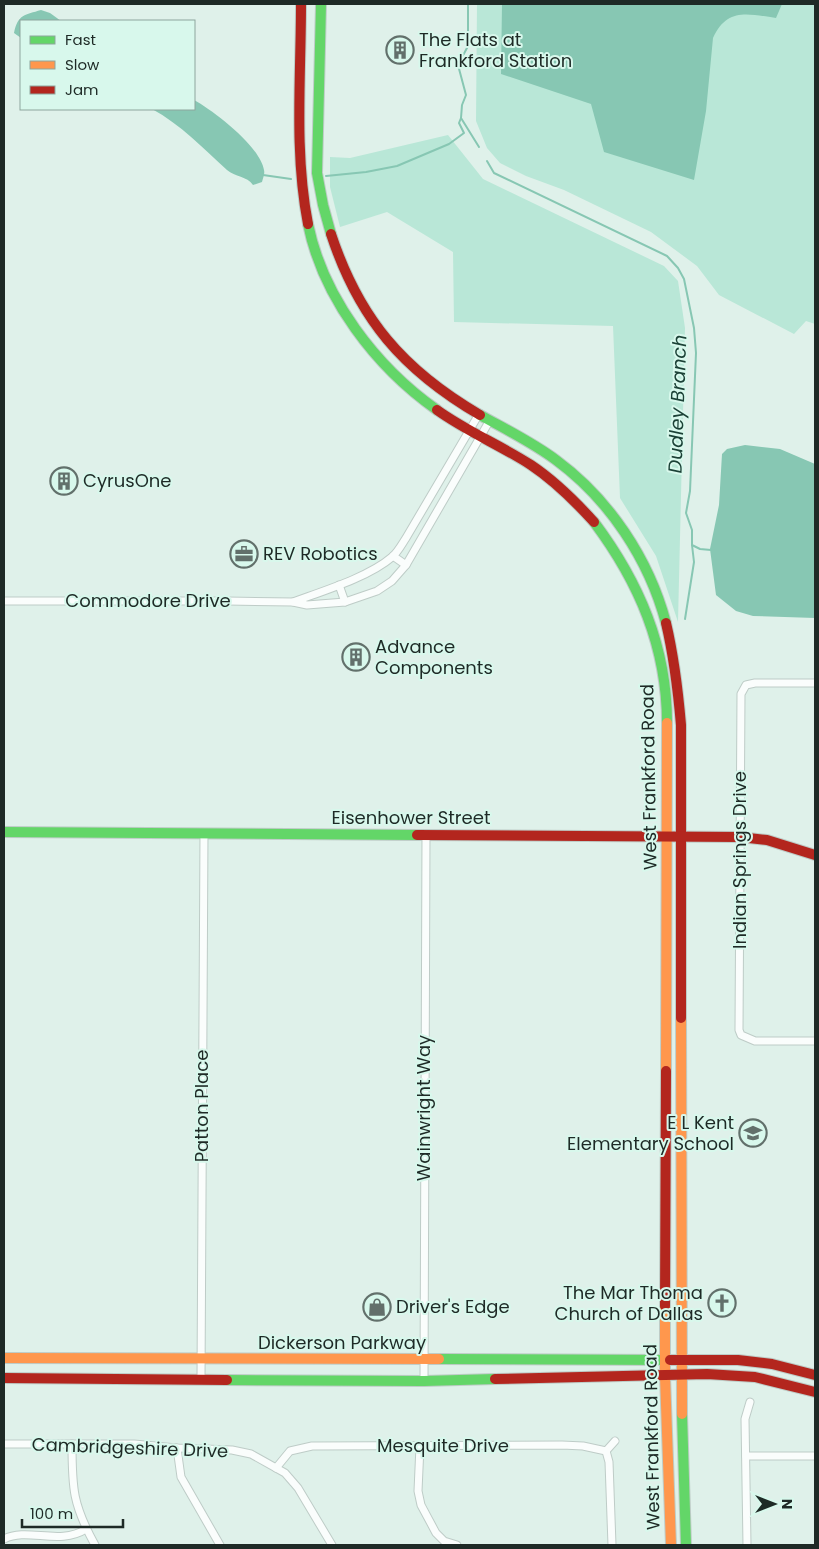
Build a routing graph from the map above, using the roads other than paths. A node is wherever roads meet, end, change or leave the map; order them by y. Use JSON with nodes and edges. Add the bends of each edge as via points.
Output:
{"nodes":[{"id":1,"x":301,"y":4,"type":"edge"},
{"id":2,"x":321,"y":4,"type":"edge"},
{"id":3,"x":479,"y":414,"type":"junction"},
{"id":4,"x":490,"y":420,"type":"junction"},
{"id":5,"x":470,"y":430,"type":"junction"},
{"id":6,"x":481,"y":436,"type":"junction"},
{"id":7,"x":393,"y":556,"type":"junction"},
{"id":8,"x":406,"y":565,"type":"junction"},
{"id":9,"x":339,"y":585,"type":"junction"},
{"id":10,"x":4,"y":601,"type":"edge"},
{"id":11,"x":293,"y":602,"type":"junction"},
{"id":12,"x":345,"y":602,"type":"junction"},
{"id":13,"x":815,"y":683,"type":"edge"},
{"id":14,"x":4,"y":832,"type":"edge"},
{"id":15,"x":204,"y":833,"type":"junction"},
{"id":16,"x":426,"y":834,"type":"junction"},
{"id":17,"x":666,"y":836,"type":"junction"},
{"id":18,"x":681,"y":836,"type":"junction"},
{"id":19,"x":740,"y":837,"type":"junction"},
{"id":20,"x":815,"y":855,"type":"edge"},
{"id":21,"x":815,"y":1040,"type":"edge"},
{"id":22,"x":4,"y":1358,"type":"edge"},
{"id":23,"x":201,"y":1359,"type":"junction"},
{"id":24,"x":666,"y":1359,"type":"junction"},
{"id":25,"x":681,"y":1359,"type":"junction"},
{"id":26,"x":424,"y":1360,"type":"junction"},
{"id":27,"x":815,"y":1375,"type":"edge"},
{"id":28,"x":665,"y":1376,"type":"junction"},
{"id":29,"x":681,"y":1376,"type":"junction"},
{"id":30,"x":4,"y":1378,"type":"edge"},
{"id":31,"x":201,"y":1380,"type":"junction"},
{"id":32,"x":424,"y":1381,"type":"junction"},
{"id":33,"x":815,"y":1392,"type":"edge"},
{"id":34,"x":750,"y":1402,"type":"dead end"},
{"id":35,"x":615,"y":1441,"type":"dead end"},
{"id":36,"x":4,"y":1444,"type":"edge"},
{"id":37,"x":72,"y":1444,"type":"junction"},
{"id":38,"x":420,"y":1446,"type":"junction"},
{"id":39,"x":177,"y":1448,"type":"junction"},
{"id":40,"x":606,"y":1451,"type":"junction"},
{"id":41,"x":746,"y":1456,"type":"junction"},
{"id":42,"x":815,"y":1456,"type":"edge"},
{"id":43,"x":276,"y":1468,"type":"junction"},
{"id":44,"x":86,"y":1529,"type":"junction"},
{"id":45,"x":4,"y":1540,"type":"edge"},
{"id":46,"x":95,"y":1545,"type":"edge"},
{"id":47,"x":220,"y":1545,"type":"edge"},
{"id":48,"x":332,"y":1545,"type":"edge"},
{"id":49,"x":457,"y":1545,"type":"edge"},
{"id":50,"x":612,"y":1545,"type":"edge"},
{"id":51,"x":671,"y":1545,"type":"edge"},
{"id":52,"x":686,"y":1545,"type":"edge"},
{"id":53,"x":747,"y":1545,"type":"edge"}],
"edges":[{"from":1,"to":5,"type":"main road","name":"West Frankford Road","via":[[301,177],[308,224],[321,264],[358,333],[384,364],[422,399]]},
{"from":2,"to":3,"type":"main road","name":"West Frankford Road","via":[[317,173],[332,242],[352,288],[376,326],[407,362],[438,388]]},
{"from":3,"to":4,"type":"main road","name":"West Frankford Road"},
{"from":3,"to":5,"type":"street","name":"Commodore Drive"},
{"from":4,"to":6,"type":"street","name":"Commodore Drive"},
{"from":4,"to":18,"type":"main road","name":"West Frankford Road","via":[[568,469],[604,504],[632,541],[643,562],[674,652],[680,696]]},
{"from":5,"to":6,"type":"main road","name":"West Frankford Road"},
{"from":5,"to":7,"type":"street","name":"Commodore Drive"},
{"from":6,"to":8,"type":"street","name":"Commodore Drive"},
{"from":6,"to":17,"type":"main road","name":"West Frankford Road","via":[[543,474],[583,509],[632,577],[652,624],[663,666],[667,710]]},
{"from":7,"to":8,"type":"street"},
{"from":7,"to":9,"type":"street","name":"Commodore Drive","via":[[378,567]]},
{"from":8,"to":12,"type":"street","name":"Commodore Drive","via":[[377,592]]},
{"from":9,"to":11,"type":"street","name":"Commodore Drive"},
{"from":9,"to":12,"type":"street"},
{"from":10,"to":11,"type":"street","name":"Commodore Drive"},
{"from":11,"to":12,"type":"street","name":"Commodore Drive","via":[[307,605]]},
{"from":13,"to":19,"type":"street","name":"Indian Springs Drive","via":[[756,682],[746,685],[741,694]]},
{"from":14,"to":15,"type":"main road","name":"Eisenhower Street"},
{"from":15,"to":16,"type":"main road","name":"Eisenhower Street"},
{"from":15,"to":23,"type":"street","name":"Patton Place"},
{"from":16,"to":17,"type":"main road","name":"Eisenhower Street"},
{"from":16,"to":26,"type":"street","name":"Wainwright Way"},
{"from":17,"to":18,"type":"main road","name":"Eisenhower Street"},
{"from":17,"to":24,"type":"main road","name":"West Frankford Road"},
{"from":18,"to":19,"type":"main road","name":"Eisenhower Street"},
{"from":18,"to":25,"type":"main road","name":"West Frankford Road"},
{"from":19,"to":20,"type":"main road","name":"Eisenhower Street","via":[[767,840]]},
{"from":19,"to":21,"type":"street","name":"Indian Springs Drive","via":[[739,1030],[741,1035],[755,1040]]},
{"from":22,"to":23,"type":"main road","name":"Dickerson Parkway"},
{"from":23,"to":26,"type":"main road","name":"Dickerson Parkway"},
{"from":23,"to":31,"type":"street","name":"Patton Place"},
{"from":24,"to":25,"type":"main road","name":"Dickerson Parkway"},
{"from":24,"to":26,"type":"main road","name":"Dickerson Parkway"},
{"from":24,"to":28,"type":"main road","name":"West Frankford Road"},
{"from":25,"to":27,"type":"main road","name":"Dickerson Parkway","via":[[764,1362]]},
{"from":25,"to":29,"type":"main road","name":"West Frankford Road"},
{"from":26,"to":32,"type":"street","name":"Wainwright Way"},
{"from":28,"to":29,"type":"main road","name":"Dickerson Parkway"},
{"from":28,"to":32,"type":"main road","name":"Dickerson Parkway"},
{"from":28,"to":51,"type":"main road","name":"West Frankford Road"},
{"from":29,"to":33,"type":"main road","name":"Dickerson Parkway","via":[[755,1377]]},
{"from":29,"to":52,"type":"main road","name":"West Frankford Road"},
{"from":30,"to":31,"type":"main road","name":"Dickerson Parkway"},
{"from":31,"to":32,"type":"main road","name":"Dickerson Parkway"},
{"from":34,"to":41,"type":"street","via":[[745,1419]]},
{"from":35,"to":40,"type":"street"},
{"from":36,"to":37,"type":"street","name":"Cambridgeshire Drive"},
{"from":37,"to":39,"type":"street","name":"Cambridgeshire Drive"},
{"from":37,"to":44,"type":"street","via":[[75,1500]]},
{"from":38,"to":40,"type":"street","name":"Mesquite Drive","via":[[562,1445]]},
{"from":38,"to":43,"type":"street","name":"Mesquite Drive","via":[[298,1448],[290,1451]]},
{"from":38,"to":49,"type":"street","via":[[418,1491],[421,1505],[436,1533],[444,1541]]},
{"from":39,"to":43,"type":"street","name":"Cambridgeshire Drive","via":[[242,1452]]},
{"from":39,"to":47,"type":"street","via":[[180,1477]]},
{"from":40,"to":50,"type":"street"},
{"from":41,"to":42,"type":"street"},
{"from":41,"to":53,"type":"street"},
{"from":43,"to":48,"type":"street","name":"Cambridgeshire Drive","via":[[298,1488]]},
{"from":44,"to":45,"type":"street","via":[[67,1537],[16,1536]]},
{"from":44,"to":46,"type":"street"}]}
